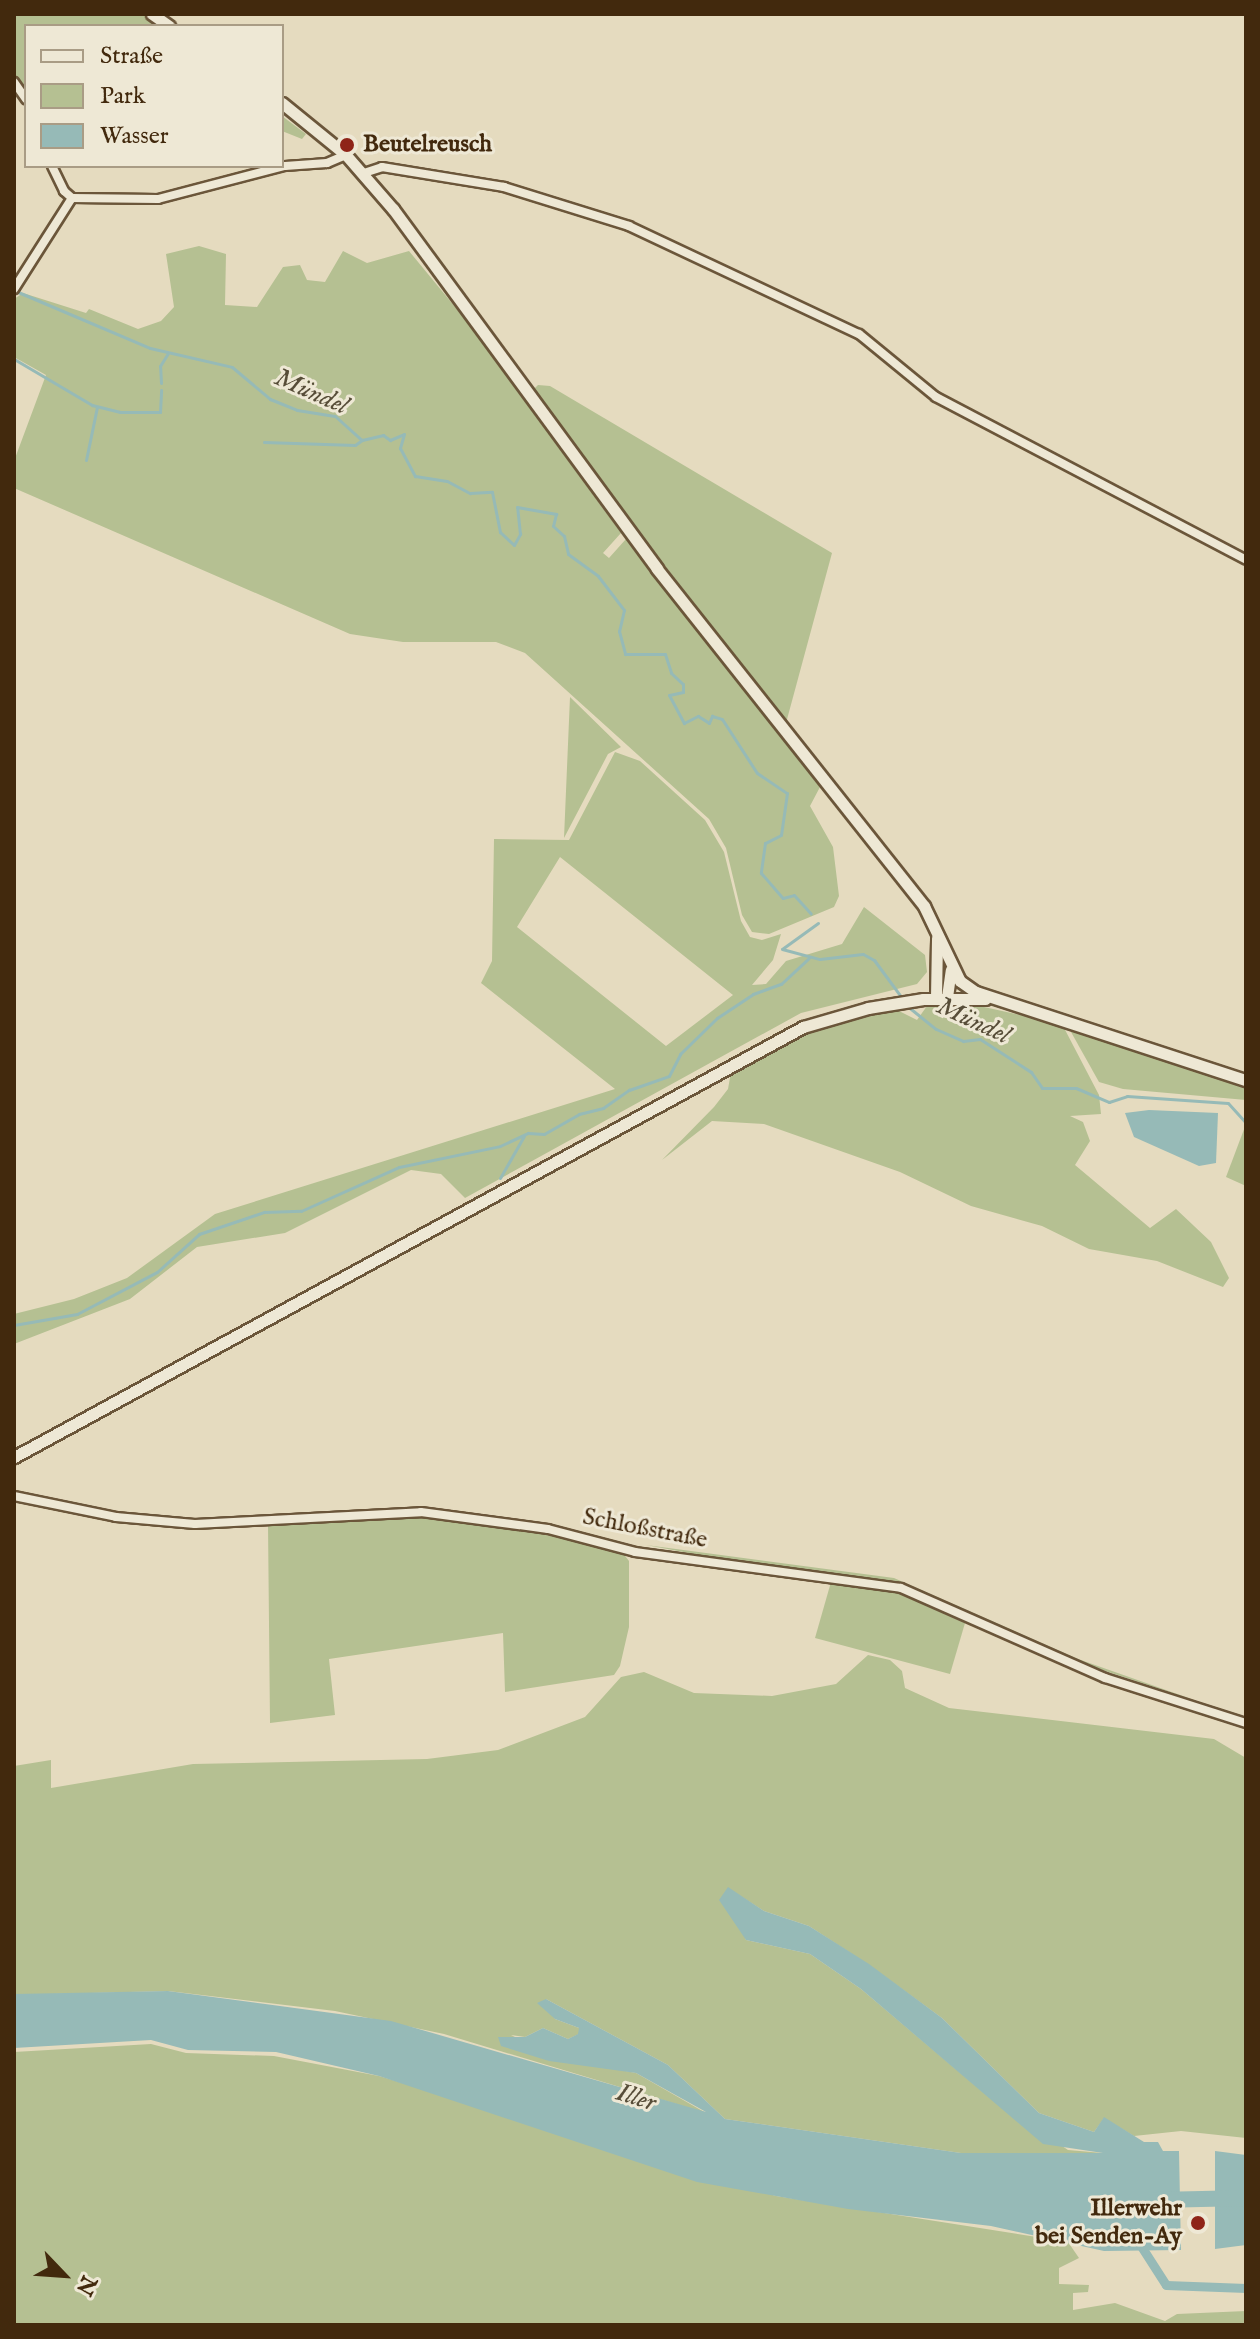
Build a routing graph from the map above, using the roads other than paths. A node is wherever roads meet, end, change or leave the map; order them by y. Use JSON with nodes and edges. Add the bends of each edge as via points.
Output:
{"nodes":[{"id":1,"x":284,"y":105,"type":"edge"},
{"id":2,"x":346,"y":155,"type":"junction"},
{"id":3,"x":53,"y":168,"type":"edge"},
{"id":4,"x":364,"y":173,"type":"junction"},
{"id":5,"x":72,"y":198,"type":"junction"},
{"id":6,"x":14,"y":289,"type":"edge"},
{"id":7,"x":1246,"y":560,"type":"edge"},
{"id":8,"x":936,"y":932,"type":"junction"},
{"id":9,"x":951,"y":970,"type":"junction"},
{"id":10,"x":935,"y":998,"type":"junction"},
{"id":11,"x":998,"y":1000,"type":"junction"},
{"id":12,"x":1246,"y":1080,"type":"edge"},
{"id":13,"x":14,"y":1457,"type":"edge"},
{"id":14,"x":14,"y":1496,"type":"edge"},
{"id":15,"x":1246,"y":1723,"type":"edge"}],
"edges":[{"from":1,"to":2,"type":"main road"},
{"from":2,"to":4,"type":"main road"},
{"from":2,"to":5,"type":"street","via":[[327,163],[234,177],[187,195]]},
{"from":3,"to":5,"type":"street"},
{"from":4,"to":7,"type":"street","via":[[382,167],[504,187],[629,226],[859,334],[936,397]]},
{"from":4,"to":8,"type":"main road","via":[[696,620],[906,883]]},
{"from":5,"to":6,"type":"street"},
{"from":8,"to":9,"type":"main road"},
{"from":8,"to":10,"type":"main road"},
{"from":9,"to":10,"type":"main road"},
{"from":9,"to":11,"type":"main road","via":[[976,992]]},
{"from":10,"to":11,"type":"main road"},
{"from":10,"to":13,"type":"main road","via":[[889,1004],[803,1027]]},
{"from":11,"to":12,"type":"main road"},
{"from":14,"to":15,"type":"street","name":"Schloßstraße","via":[[116,1517],[195,1524],[421,1512],[548,1529],[635,1552],[901,1588],[1105,1678]]}]}
